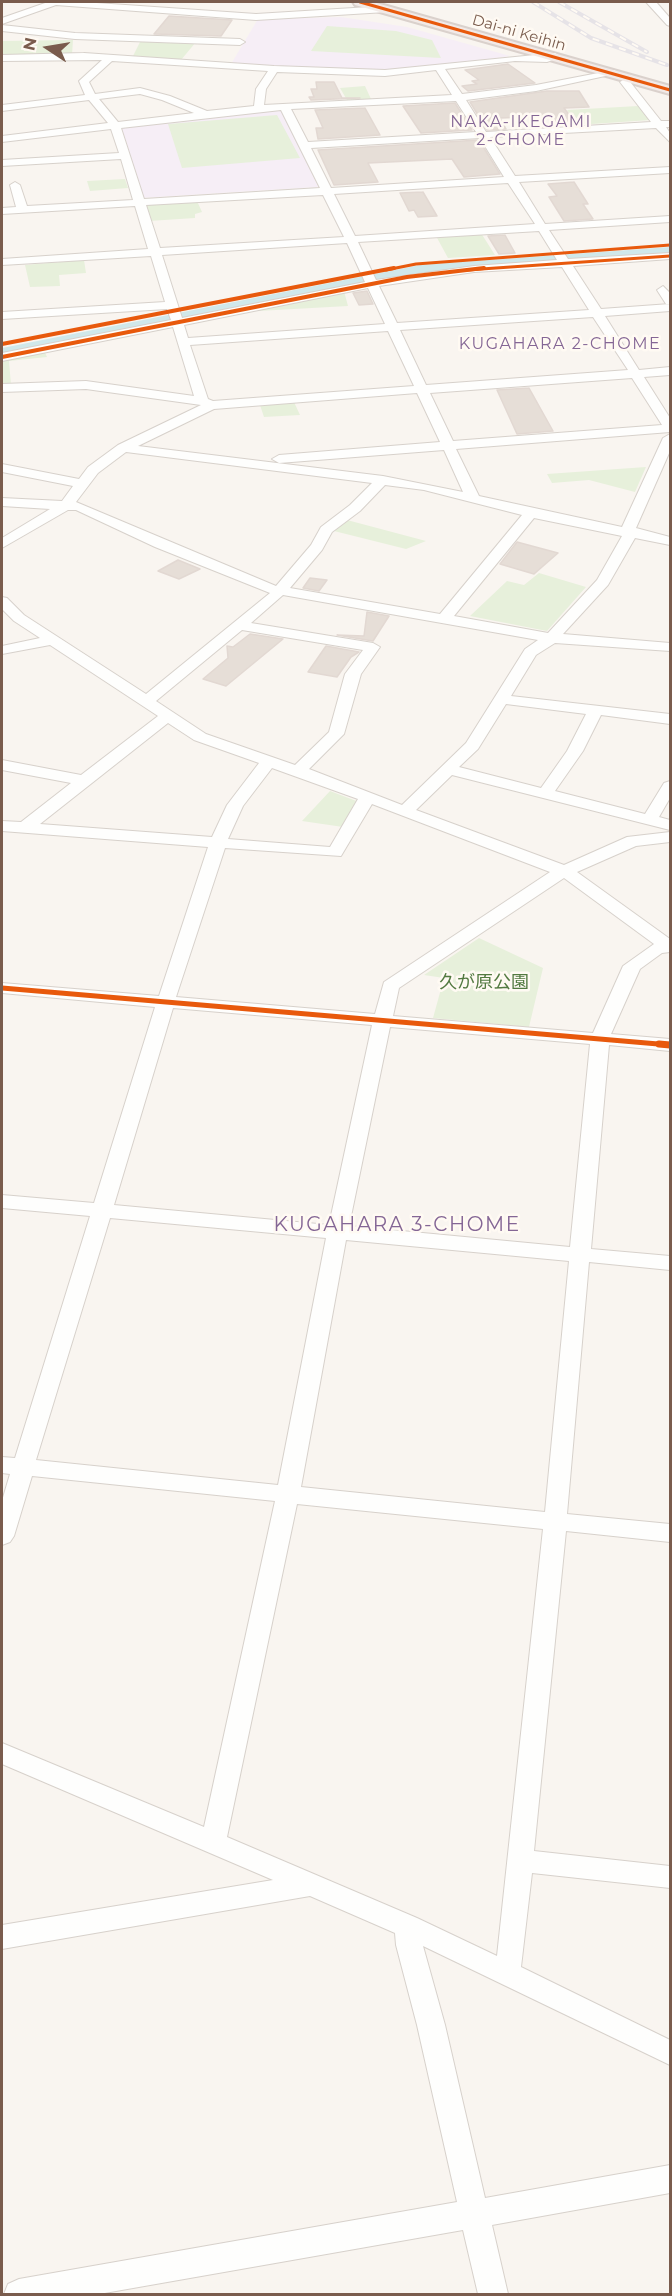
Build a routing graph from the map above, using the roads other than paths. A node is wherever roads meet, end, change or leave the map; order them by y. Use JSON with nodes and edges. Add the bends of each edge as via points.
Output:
{"nodes":[{"id":1,"x":54,"y":2,"type":"edge"},
{"id":2,"x":167,"y":2,"type":"edge"},
{"id":3,"x":651,"y":2,"type":"edge"},
{"id":4,"x":375,"y":4,"type":"edge"},
{"id":5,"x":262,"y":8,"type":"dead end"},
{"id":6,"x":158,"y":10,"type":"junction"},
{"id":7,"x":256,"y":17,"type":"junction"},
{"id":8,"x":152,"y":19,"type":"dead end"},
{"id":9,"x":2,"y":21,"type":"edge"},
{"id":10,"x":670,"y":23,"type":"edge"},
{"id":11,"x":145,"y":27,"type":"dead end"},
{"id":12,"x":2,"y":28,"type":"edge"},
{"id":13,"x":245,"y":35,"type":"junction"},
{"id":14,"x":137,"y":38,"type":"junction"},
{"id":15,"x":555,"y":56,"type":"junction"},
{"id":16,"x":2,"y":58,"type":"edge"},
{"id":17,"x":110,"y":58,"type":"junction"},
{"id":18,"x":124,"y":58,"type":"junction"},
{"id":19,"x":225,"y":66,"type":"junction"},
{"id":20,"x":440,"y":68,"type":"junction"},
{"id":21,"x":274,"y":69,"type":"junction"},
{"id":22,"x":614,"y":73,"type":"junction"},
{"id":23,"x":631,"y":78,"type":"junction"},
{"id":24,"x":670,"y":83,"type":"edge"},
{"id":25,"x":670,"y":90,"type":"edge"},
{"id":26,"x":91,"y":96,"type":"junction"},
{"id":27,"x":461,"y":97,"type":"junction"},
{"id":28,"x":4,"y":105,"type":"edge"},
{"id":29,"x":285,"y":107,"type":"junction"},
{"id":30,"x":259,"y":108,"type":"junction"},
{"id":31,"x":205,"y":114,"type":"junction"},
{"id":32,"x":665,"y":124,"type":"edge"},
{"id":33,"x":115,"y":125,"type":"junction"},
{"id":34,"x":484,"y":135,"type":"junction"},
{"id":35,"x":670,"y":139,"type":"edge"},
{"id":36,"x":2,"y":140,"type":"edge"},
{"id":37,"x":305,"y":145,"type":"junction"},
{"id":38,"x":124,"y":156,"type":"junction"},
{"id":39,"x":2,"y":164,"type":"edge"},
{"id":40,"x":670,"y":170,"type":"edge"},
{"id":41,"x":514,"y":181,"type":"junction"},
{"id":42,"x":15,"y":185,"type":"dead end"},
{"id":43,"x":327,"y":191,"type":"junction"},
{"id":44,"x":138,"y":202,"type":"junction"},
{"id":45,"x":22,"y":209,"type":"junction"},
{"id":46,"x":2,"y":211,"type":"edge"},
{"id":47,"x":670,"y":219,"type":"edge"},
{"id":48,"x":543,"y":227,"type":"junction"},
{"id":49,"x":351,"y":239,"type":"junction"},
{"id":50,"x":670,"y":245,"type":"edge"},
{"id":51,"x":154,"y":253,"type":"junction"},
{"id":52,"x":670,"y":256,"type":"edge"},
{"id":53,"x":563,"y":258,"type":"junction"},
{"id":54,"x":2,"y":262,"type":"edge"},
{"id":55,"x":370,"y":278,"type":"junction"},
{"id":56,"x":663,"y":290,"type":"dead end"},
{"id":57,"x":670,"y":301,"type":"edge"},
{"id":58,"x":670,"y":308,"type":"edge"},
{"id":59,"x":599,"y":313,"type":"junction"},
{"id":60,"x":173,"y":314,"type":"junction"},
{"id":61,"x":2,"y":316,"type":"edge"},
{"id":62,"x":392,"y":327,"type":"junction"},
{"id":63,"x":183,"y":342,"type":"junction"},
{"id":64,"x":2,"y":344,"type":"edge"},
{"id":65,"x":2,"y":357,"type":"edge"},
{"id":66,"x":670,"y":370,"type":"edge"},
{"id":67,"x":636,"y":373,"type":"junction"},
{"id":68,"x":2,"y":388,"type":"edge"},
{"id":69,"x":420,"y":388,"type":"junction"},
{"id":70,"x":206,"y":403,"type":"junction"},
{"id":71,"x":670,"y":428,"type":"edge"},
{"id":72,"x":670,"y":438,"type":"edge"},
{"id":73,"x":448,"y":445,"type":"junction"},
{"id":74,"x":123,"y":448,"type":"junction"},
{"id":75,"x":238,"y":462,"type":"junction"},
{"id":76,"x":2,"y":468,"type":"edge"},
{"id":77,"x":383,"y":480,"type":"junction"},
{"id":78,"x":82,"y":484,"type":"junction"},
{"id":79,"x":473,"y":498,"type":"junction"},
{"id":80,"x":2,"y":502,"type":"edge"},
{"id":81,"x":66,"y":505,"type":"junction"},
{"id":82,"x":531,"y":513,"type":"junction"},
{"id":83,"x":630,"y":533,"type":"junction"},
{"id":84,"x":670,"y":541,"type":"edge"},
{"id":85,"x":2,"y":544,"type":"edge"},
{"id":86,"x":279,"y":591,"type":"junction"},
{"id":87,"x":2,"y":601,"type":"edge"},
{"id":88,"x":444,"y":619,"type":"junction"},
{"id":89,"x":237,"y":625,"type":"junction"},
{"id":90,"x":552,"y":638,"type":"junction"},
{"id":91,"x":54,"y":640,"type":"junction"},
{"id":92,"x":670,"y":647,"type":"edge"},
{"id":93,"x":2,"y":650,"type":"edge"},
{"id":94,"x":501,"y":699,"type":"junction"},
{"id":95,"x":147,"y":701,"type":"junction"},
{"id":96,"x":596,"y":710,"type":"junction"},
{"id":97,"x":168,"y":716,"type":"junction"},
{"id":98,"x":670,"y":719,"type":"edge"},
{"id":99,"x":270,"y":760,"type":"junction"},
{"id":100,"x":2,"y":765,"type":"edge"},
{"id":101,"x":448,"y":769,"type":"junction"},
{"id":102,"x":298,"y":771,"type":"junction"},
{"id":103,"x":85,"y":781,"type":"junction"},
{"id":104,"x":670,"y":786,"type":"edge"},
{"id":105,"x":545,"y":794,"type":"junction"},
{"id":106,"x":368,"y":797,"type":"junction"},
{"id":107,"x":405,"y":811,"type":"junction"},
{"id":108,"x":649,"y":819,"type":"junction"},
{"id":109,"x":670,"y":825,"type":"edge"},
{"id":110,"x":2,"y":826,"type":"edge"},
{"id":111,"x":24,"y":828,"type":"junction"},
{"id":112,"x":670,"y":837,"type":"edge"},
{"id":113,"x":218,"y":843,"type":"junction"},
{"id":114,"x":566,"y":872,"type":"junction"},
{"id":115,"x":669,"y":946,"type":"edge"},
{"id":116,"x":2,"y":988,"type":"edge"},
{"id":117,"x":165,"y":1004,"type":"junction"},
{"id":118,"x":380,"y":1020,"type":"junction"},
{"id":119,"x":600,"y":1039,"type":"junction"},
{"id":120,"x":670,"y":1045,"type":"edge"},
{"id":121,"x":2,"y":1201,"type":"edge"},
{"id":122,"x":102,"y":1210,"type":"junction"},
{"id":123,"x":338,"y":1232,"type":"junction"},
{"id":124,"x":581,"y":1255,"type":"junction"},
{"id":125,"x":670,"y":1263,"type":"edge"},
{"id":126,"x":13,"y":1466,"type":"edge"},
{"id":127,"x":288,"y":1494,"type":"junction"},
{"id":128,"x":555,"y":1521,"type":"junction"},
{"id":129,"x":670,"y":1533,"type":"edge"},
{"id":130,"x":2,"y":1536,"type":"edge"},
{"id":131,"x":2,"y":1753,"type":"edge"},
{"id":132,"x":213,"y":1844,"type":"junction"},
{"id":133,"x":520,"y":1860,"type":"junction"},
{"id":134,"x":670,"y":1877,"type":"edge"},
{"id":135,"x":308,"y":1886,"type":"junction"},
{"id":136,"x":408,"y":1926,"type":"junction"},
{"id":137,"x":2,"y":1937,"type":"edge"},
{"id":138,"x":506,"y":1972,"type":"junction"},
{"id":139,"x":670,"y":2053,"type":"edge"},
{"id":140,"x":670,"y":2180,"type":"edge"},
{"id":141,"x":474,"y":2213,"type":"junction"},
{"id":142,"x":19,"y":2295,"type":"edge"},
{"id":143,"x":493,"y":2295,"type":"edge"}],
"edges":[{"from":1,"to":6,"type":"street"},
{"from":1,"to":9,"type":"street"},
{"from":2,"to":6,"type":"street"},
{"from":3,"to":10,"type":"street"},
{"from":4,"to":7,"type":"street"},
{"from":4,"to":15,"type":"highway","name":"Dai-ni Keihin"},
{"from":4,"to":24,"type":"highway","name":"Dai-ni Keihin"},
{"from":5,"to":7,"type":"street"},
{"from":6,"to":7,"type":"street"},
{"from":6,"to":8,"type":"street"},
{"from":7,"to":13,"type":"street"},
{"from":11,"to":14,"type":"street"},
{"from":12,"to":14,"type":"street"},
{"from":13,"to":14,"type":"street"},
{"from":13,"to":19,"type":"street"},
{"from":14,"to":18,"type":"street"},
{"from":15,"to":20,"type":"street"},
{"from":15,"to":22,"type":"highway","name":"Dai-ni Keihin"},
{"from":16,"to":17,"type":"street"},
{"from":17,"to":18,"type":"street"},
{"from":17,"to":26,"type":"street","via":[[84,79]]},
{"from":18,"to":19,"type":"street"},
{"from":19,"to":21,"type":"street"},
{"from":20,"to":21,"type":"street","via":[[385,73]]},
{"from":20,"to":27,"type":"street"},
{"from":21,"to":30,"type":"street","via":[[261,89]]},
{"from":22,"to":23,"type":"highway","name":"Dai-ni Keihin"},
{"from":22,"to":27,"type":"street"},
{"from":23,"to":25,"type":"highway","name":"Dai-ni Keihin"},
{"from":23,"to":32,"type":"street","via":[[625,82]]},
{"from":26,"to":28,"type":"street"},
{"from":26,"to":31,"type":"street","via":[[142,91]]},
{"from":26,"to":33,"type":"street"},
{"from":27,"to":29,"type":"street"},
{"from":27,"to":34,"type":"street"},
{"from":29,"to":30,"type":"street"},
{"from":29,"to":37,"type":"street"},
{"from":30,"to":31,"type":"street"},
{"from":31,"to":33,"type":"street"},
{"from":32,"to":34,"type":"street"},
{"from":32,"to":35,"type":"street"},
{"from":33,"to":36,"type":"street"},
{"from":33,"to":38,"type":"street"},
{"from":34,"to":37,"type":"street"},
{"from":34,"to":41,"type":"street"},
{"from":37,"to":43,"type":"street"},
{"from":38,"to":39,"type":"street"},
{"from":38,"to":44,"type":"street"},
{"from":40,"to":41,"type":"street"},
{"from":41,"to":43,"type":"street"},
{"from":41,"to":48,"type":"street"},
{"from":42,"to":45,"type":"street"},
{"from":43,"to":44,"type":"street"},
{"from":43,"to":49,"type":"street"},
{"from":44,"to":45,"type":"street"},
{"from":44,"to":51,"type":"street"},
{"from":45,"to":46,"type":"street"},
{"from":47,"to":48,"type":"street"},
{"from":48,"to":49,"type":"street"},
{"from":48,"to":53,"type":"street"},
{"from":49,"to":51,"type":"street"},
{"from":49,"to":55,"type":"street"},
{"from":50,"to":53,"type":"street"},
{"from":51,"to":54,"type":"street"},
{"from":51,"to":60,"type":"street"},
{"from":52,"to":53,"type":"street","via":[[640,262]]},
{"from":53,"to":55,"type":"street"},
{"from":53,"to":59,"type":"street"},
{"from":55,"to":60,"type":"street"},
{"from":55,"to":62,"type":"street"},
{"from":56,"to":57,"type":"street"},
{"from":58,"to":59,"type":"street"},
{"from":59,"to":62,"type":"street"},
{"from":59,"to":67,"type":"street"},
{"from":60,"to":61,"type":"street"},
{"from":60,"to":63,"type":"street"},
{"from":60,"to":64,"type":"street"},
{"from":60,"to":65,"type":"street"},
{"from":62,"to":63,"type":"street"},
{"from":62,"to":69,"type":"street"},
{"from":63,"to":70,"type":"street"},
{"from":66,"to":67,"type":"street"},
{"from":67,"to":69,"type":"street"},
{"from":67,"to":71,"type":"street"},
{"from":68,"to":70,"type":"street","via":[[86,384]]},
{"from":69,"to":70,"type":"street"},
{"from":69,"to":73,"type":"street"},
{"from":70,"to":74,"type":"street"},
{"from":71,"to":73,"type":"street"},
{"from":72,"to":83,"type":"street"},
{"from":73,"to":75,"type":"street"},
{"from":73,"to":79,"type":"street"},
{"from":74,"to":75,"type":"street"},
{"from":74,"to":78,"type":"street","via":[[93,470]]},
{"from":75,"to":77,"type":"street"},
{"from":76,"to":78,"type":"street"},
{"from":77,"to":79,"type":"street"},
{"from":77,"to":86,"type":"street","via":[[326,530],[317,547]]},
{"from":78,"to":81,"type":"street"},
{"from":79,"to":82,"type":"street"},
{"from":80,"to":81,"type":"street"},
{"from":81,"to":85,"type":"street"},
{"from":81,"to":86,"type":"street","via":[[79,506],[160,544]]},
{"from":82,"to":83,"type":"street"},
{"from":82,"to":88,"type":"street"},
{"from":83,"to":84,"type":"street"},
{"from":83,"to":90,"type":"street","via":[[603,582]]},
{"from":86,"to":88,"type":"street"},
{"from":86,"to":89,"type":"street"},
{"from":87,"to":91,"type":"street","via":[[15,615]]},
{"from":88,"to":90,"type":"street"},
{"from":89,"to":95,"type":"street"},
{"from":89,"to":102,"type":"street","via":[[373,647],[353,674],[336,734]]},
{"from":90,"to":92,"type":"street"},
{"from":90,"to":94,"type":"street","via":[[530,652]]},
{"from":91,"to":93,"type":"street"},
{"from":91,"to":95,"type":"street"},
{"from":94,"to":96,"type":"street"},
{"from":94,"to":101,"type":"street","via":[[472,746]]},
{"from":95,"to":97,"type":"street"},
{"from":96,"to":98,"type":"street"},
{"from":96,"to":105,"type":"street","via":[[575,751]]},
{"from":97,"to":99,"type":"street","via":[[200,737]]},
{"from":97,"to":103,"type":"street"},
{"from":99,"to":102,"type":"street"},
{"from":99,"to":113,"type":"street","via":[[235,805]]},
{"from":100,"to":103,"type":"street"},
{"from":101,"to":105,"type":"street"},
{"from":101,"to":107,"type":"street"},
{"from":102,"to":106,"type":"street"},
{"from":103,"to":111,"type":"street"},
{"from":104,"to":108,"type":"street"},
{"from":105,"to":108,"type":"street"},
{"from":106,"to":107,"type":"street"},
{"from":106,"to":113,"type":"street","via":[[335,852]]},
{"from":107,"to":114,"type":"street"},
{"from":108,"to":109,"type":"street"},
{"from":110,"to":111,"type":"street"},
{"from":111,"to":113,"type":"street"},
{"from":112,"to":114,"type":"street","via":[[633,841]]},
{"from":113,"to":117,"type":"street"},
{"from":114,"to":115,"type":"street"},
{"from":114,"to":118,"type":"street","via":[[552,877],[390,986]]},
{"from":115,"to":119,"type":"street","via":[[656,949],[632,966]]},
{"from":116,"to":117,"type":"street"},
{"from":117,"to":118,"type":"street"},
{"from":117,"to":122,"type":"street"},
{"from":118,"to":119,"type":"street"},
{"from":118,"to":123,"type":"street"},
{"from":119,"to":120,"type":"street"},
{"from":119,"to":124,"type":"street"},
{"from":121,"to":122,"type":"street"},
{"from":122,"to":123,"type":"street"},
{"from":122,"to":126,"type":"street"},
{"from":123,"to":124,"type":"street"},
{"from":123,"to":127,"type":"street"},
{"from":124,"to":125,"type":"street"},
{"from":124,"to":128,"type":"street"},
{"from":126,"to":127,"type":"street"},
{"from":126,"to":130,"type":"street"},
{"from":127,"to":128,"type":"street"},
{"from":127,"to":132,"type":"street"},
{"from":128,"to":129,"type":"street"},
{"from":128,"to":133,"type":"street"},
{"from":131,"to":132,"type":"street"},
{"from":132,"to":135,"type":"street"},
{"from":133,"to":134,"type":"street"},
{"from":133,"to":138,"type":"street"},
{"from":135,"to":136,"type":"street"},
{"from":135,"to":137,"type":"street"},
{"from":136,"to":138,"type":"street"},
{"from":136,"to":141,"type":"street"},
{"from":138,"to":139,"type":"street"},
{"from":140,"to":141,"type":"street"},
{"from":141,"to":142,"type":"street"},
{"from":141,"to":143,"type":"street"}]}
